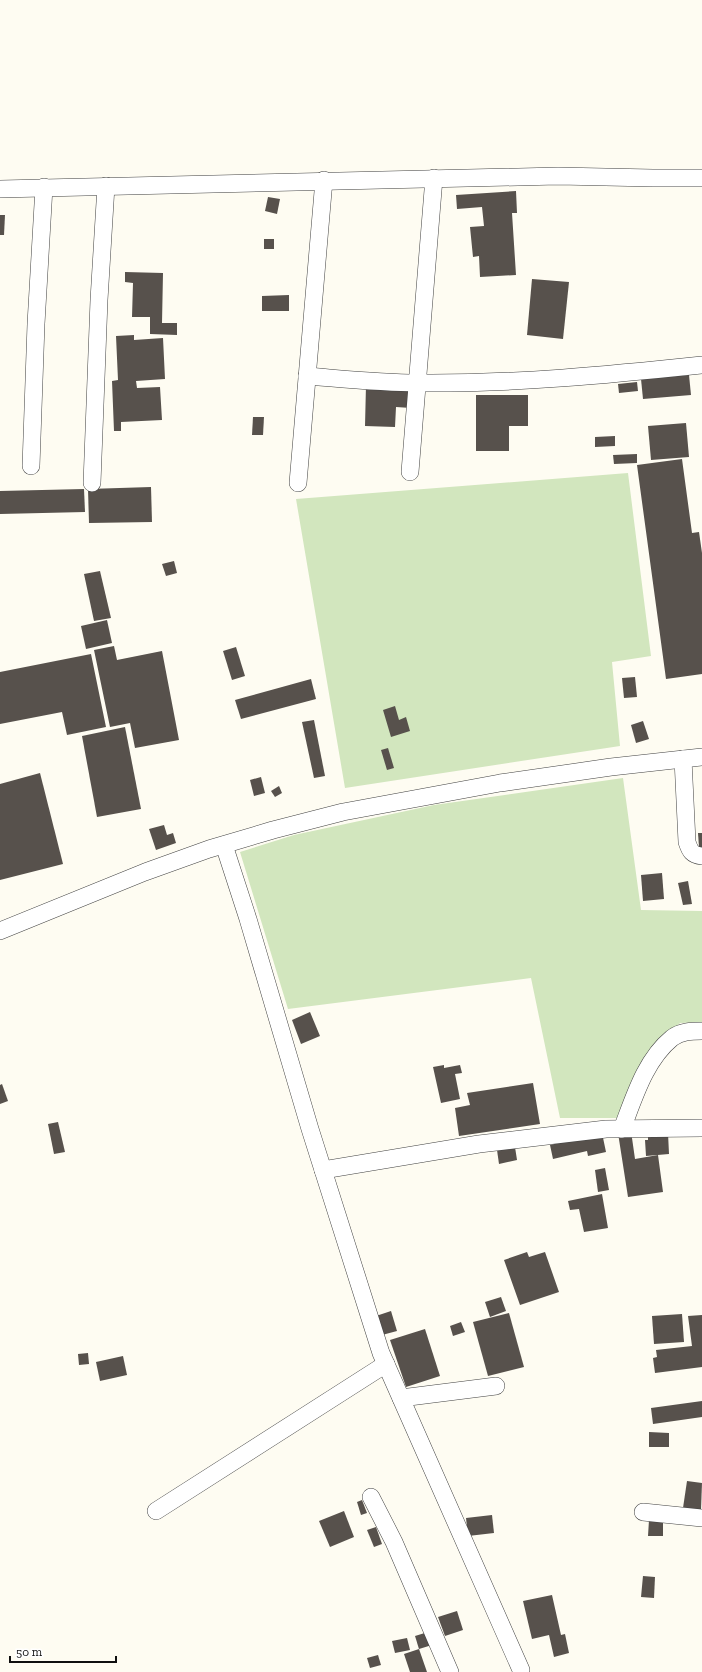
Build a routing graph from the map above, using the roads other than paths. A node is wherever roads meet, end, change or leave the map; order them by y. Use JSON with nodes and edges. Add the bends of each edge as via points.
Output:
{"nodes":[{"id":1,"x":434,"y":178,"type":"junction"},
{"id":2,"x":702,"y":178,"type":"edge"},
{"id":3,"x":324,"y":180,"type":"junction"},
{"id":4,"x":106,"y":186,"type":"junction"},
{"id":5,"x":44,"y":187,"type":"junction"},
{"id":6,"x":0,"y":189,"type":"edge"},
{"id":7,"x":702,"y":366,"type":"edge"},
{"id":8,"x":307,"y":376,"type":"junction"},
{"id":9,"x":417,"y":383,"type":"junction"},
{"id":10,"x":31,"y":466,"type":"dead end"},
{"id":11,"x":410,"y":472,"type":"dead end"},
{"id":12,"x":92,"y":483,"type":"dead end"},
{"id":13,"x":298,"y":483,"type":"dead end"},
{"id":14,"x":702,"y":757,"type":"edge"},
{"id":15,"x":683,"y":759,"type":"junction"},
{"id":16,"x":224,"y":844,"type":"junction"},
{"id":17,"x":702,"y":856,"type":"edge"},
{"id":18,"x":0,"y":931,"type":"edge"},
{"id":19,"x":702,"y":1031,"type":"edge"},
{"id":20,"x":702,"y":1128,"type":"edge"},
{"id":21,"x":622,"y":1129,"type":"junction"},
{"id":22,"x":323,"y":1170,"type":"junction"},
{"id":23,"x":386,"y":1364,"type":"junction"},
{"id":24,"x":496,"y":1386,"type":"dead end"},
{"id":25,"x":401,"y":1398,"type":"junction"},
{"id":26,"x":371,"y":1497,"type":"dead end"},
{"id":27,"x":156,"y":1511,"type":"dead end"},
{"id":28,"x":643,"y":1512,"type":"dead end"},
{"id":29,"x":702,"y":1518,"type":"edge"},
{"id":30,"x":521,"y":1670,"type":"dead end"},
{"id":31,"x":450,"y":1672,"type":"edge"}],
"edges":[{"from":1,"to":2,"type":"street"},
{"from":1,"to":3,"type":"street"},
{"from":1,"to":9,"type":"street"},
{"from":3,"to":4,"type":"street"},
{"from":3,"to":8,"type":"street"},
{"from":4,"to":5,"type":"street"},
{"from":4,"to":12,"type":"street"},
{"from":5,"to":6,"type":"street"},
{"from":5,"to":10,"type":"street"},
{"from":7,"to":9,"type":"street","via":[[545,379]]},
{"from":8,"to":9,"type":"street"},
{"from":8,"to":13,"type":"street"},
{"from":9,"to":11,"type":"street"},
{"from":14,"to":15,"type":"street"},
{"from":15,"to":16,"type":"street","via":[[611,766],[500,783],[343,812]]},
{"from":15,"to":17,"type":"street","via":[[687,842],[689,850],[694,855]]},
{"from":16,"to":18,"type":"street","via":[[145,872]]},
{"from":16,"to":22,"type":"street"},
{"from":19,"to":21,"type":"street","via":[[685,1032],[673,1037],[658,1053],[644,1076]]},
{"from":20,"to":21,"type":"street"},
{"from":21,"to":22,"type":"street","via":[[479,1144]]},
{"from":22,"to":23,"type":"street"},
{"from":23,"to":25,"type":"street"},
{"from":23,"to":27,"type":"street"},
{"from":24,"to":25,"type":"street"},
{"from":25,"to":30,"type":"street"},
{"from":26,"to":31,"type":"street","via":[[394,1542]]},
{"from":28,"to":29,"type":"street"}]}
